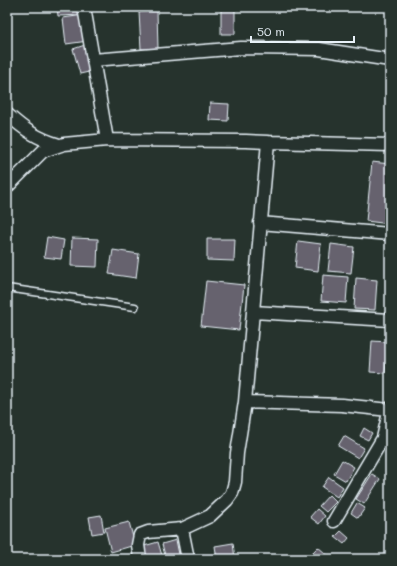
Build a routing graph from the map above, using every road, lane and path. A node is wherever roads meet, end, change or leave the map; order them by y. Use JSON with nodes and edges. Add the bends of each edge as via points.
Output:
{"nodes":[{"id":1,"x":84,"y":7,"type":"edge"},
{"id":2,"x":93,"y":60,"type":"junction"},
{"id":3,"x":390,"y":60,"type":"edge"},
{"id":4,"x":7,"y":114,"type":"edge"},
{"id":5,"x":107,"y":140,"type":"junction"},
{"id":6,"x":268,"y":142,"type":"junction"},
{"id":7,"x":390,"y":145,"type":"edge"},
{"id":8,"x":59,"y":146,"type":"junction"},
{"id":9,"x":7,"y":187,"type":"edge"},
{"id":10,"x":260,"y":223,"type":"junction"},
{"id":11,"x":390,"y":234,"type":"edge"},
{"id":12,"x":7,"y":288,"type":"edge"},
{"id":13,"x":135,"y":307,"type":"dead end"},
{"id":14,"x":252,"y":312,"type":"junction"},
{"id":15,"x":390,"y":320,"type":"edge"},
{"id":16,"x":245,"y":402,"type":"junction"},
{"id":17,"x":390,"y":409,"type":"edge"},
{"id":18,"x":334,"y":521,"type":"dead end"},
{"id":19,"x":182,"y":529,"type":"junction"},
{"id":20,"x":140,"y":559,"type":"edge"},
{"id":21,"x":188,"y":559,"type":"edge"}],
"edges":[{"from":1,"to":2,"type":"street"},
{"from":2,"to":3,"type":"street","via":[[241,48],[319,49]]},
{"from":2,"to":5,"type":"street"},
{"from":4,"to":8,"type":"street","via":[[24,129],[42,140]]},
{"from":5,"to":6,"type":"street"},
{"from":5,"to":8,"type":"street"},
{"from":6,"to":7,"type":"street"},
{"from":6,"to":10,"type":"street"},
{"from":8,"to":9,"type":"street","via":[[43,151]]},
{"from":10,"to":11,"type":"street"},
{"from":10,"to":14,"type":"street"},
{"from":12,"to":13,"type":"lane"},
{"from":14,"to":15,"type":"street"},
{"from":14,"to":16,"type":"street"},
{"from":16,"to":17,"type":"street"},
{"from":16,"to":19,"type":"street","via":[[232,493],[210,516]]},
{"from":17,"to":18,"type":"street","via":[[383,438]]},
{"from":19,"to":20,"type":"street","via":[[140,535]]},
{"from":19,"to":21,"type":"street"}]}
